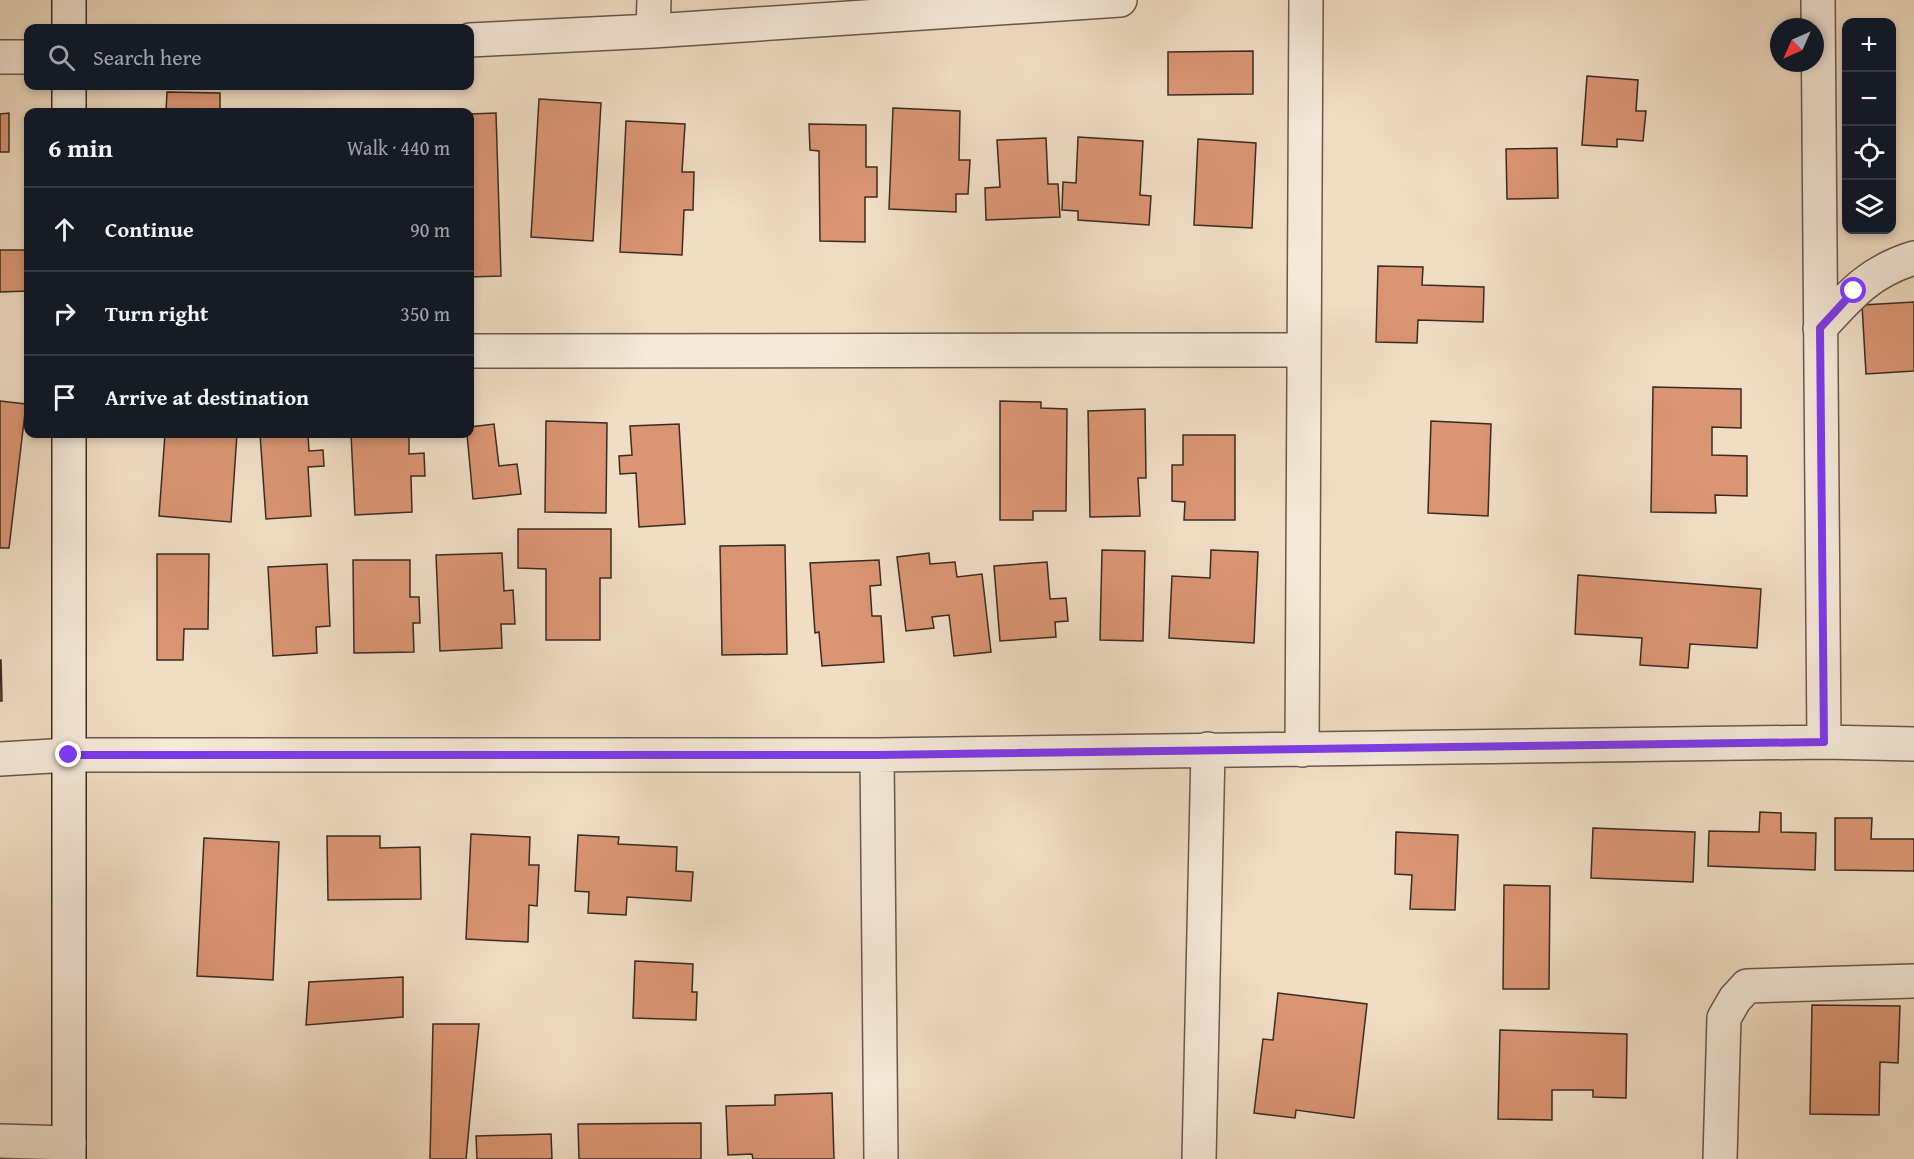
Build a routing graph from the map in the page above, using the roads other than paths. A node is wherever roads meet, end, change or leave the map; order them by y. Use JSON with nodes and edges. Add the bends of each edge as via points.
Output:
{"nodes":[{"id":1,"x":69,"y":0,"type":"edge"},
{"id":2,"x":1120,"y":0,"type":"edge"},
{"id":3,"x":1306,"y":0,"type":"edge"},
{"id":4,"x":1818,"y":0,"type":"edge"},
{"id":5,"x":653,"y":16,"type":"edge"},
{"id":6,"x":69,"y":24,"type":"edge"},
{"id":7,"x":474,"y":39,"type":"edge"},
{"id":8,"x":0,"y":57,"type":"edge"},
{"id":9,"x":24,"y":57,"type":"edge"},
{"id":10,"x":69,"y":90,"type":"edge"},
{"id":11,"x":69,"y":108,"type":"edge"},
{"id":12,"x":1914,"y":258,"type":"edge"},
{"id":13,"x":1820,"y":328,"type":"junction"},
{"id":14,"x":1302,"y":350,"type":"junction"},
{"id":15,"x":474,"y":351,"type":"edge"},
{"id":16,"x":69,"y":438,"type":"edge"},
{"id":17,"x":1824,"y":742,"type":"junction"},
{"id":18,"x":1914,"y":744,"type":"edge"},
{"id":19,"x":1208,"y":749,"type":"junction"},
{"id":20,"x":1302,"y":750,"type":"junction"},
{"id":21,"x":69,"y":755,"type":"junction"},
{"id":22,"x":877,"y":755,"type":"junction"},
{"id":23,"x":0,"y":759,"type":"edge"},
{"id":24,"x":1914,"y":981,"type":"edge"},
{"id":25,"x":0,"y":1141,"type":"edge"},
{"id":26,"x":69,"y":1151,"type":"edge"},
{"id":27,"x":881,"y":1159,"type":"edge"},
{"id":28,"x":1199,"y":1159,"type":"edge"},
{"id":29,"x":1720,"y":1159,"type":"edge"}],
"edges":[{"from":1,"to":6,"type":"street"},
{"from":2,"to":5,"type":"street"},
{"from":3,"to":14,"type":"street"},
{"from":4,"to":13,"type":"street"},
{"from":5,"to":7,"type":"street"},
{"from":8,"to":9,"type":"street"},
{"from":10,"to":11,"type":"street"},
{"from":12,"to":13,"type":"street","via":[[1882,270],[1854,291]]},
{"from":13,"to":17,"type":"street"},
{"from":14,"to":15,"type":"street"},
{"from":14,"to":20,"type":"street"},
{"from":16,"to":21,"type":"street"},
{"from":17,"to":18,"type":"street"},
{"from":17,"to":20,"type":"street"},
{"from":19,"to":20,"type":"street"},
{"from":19,"to":22,"type":"street"},
{"from":19,"to":28,"type":"street"},
{"from":21,"to":22,"type":"street"},
{"from":21,"to":23,"type":"street"},
{"from":21,"to":26,"type":"street"},
{"from":22,"to":27,"type":"street"},
{"from":24,"to":29,"type":"street","via":[[1747,986],[1724,1018]]},
{"from":25,"to":26,"type":"street"}]}
